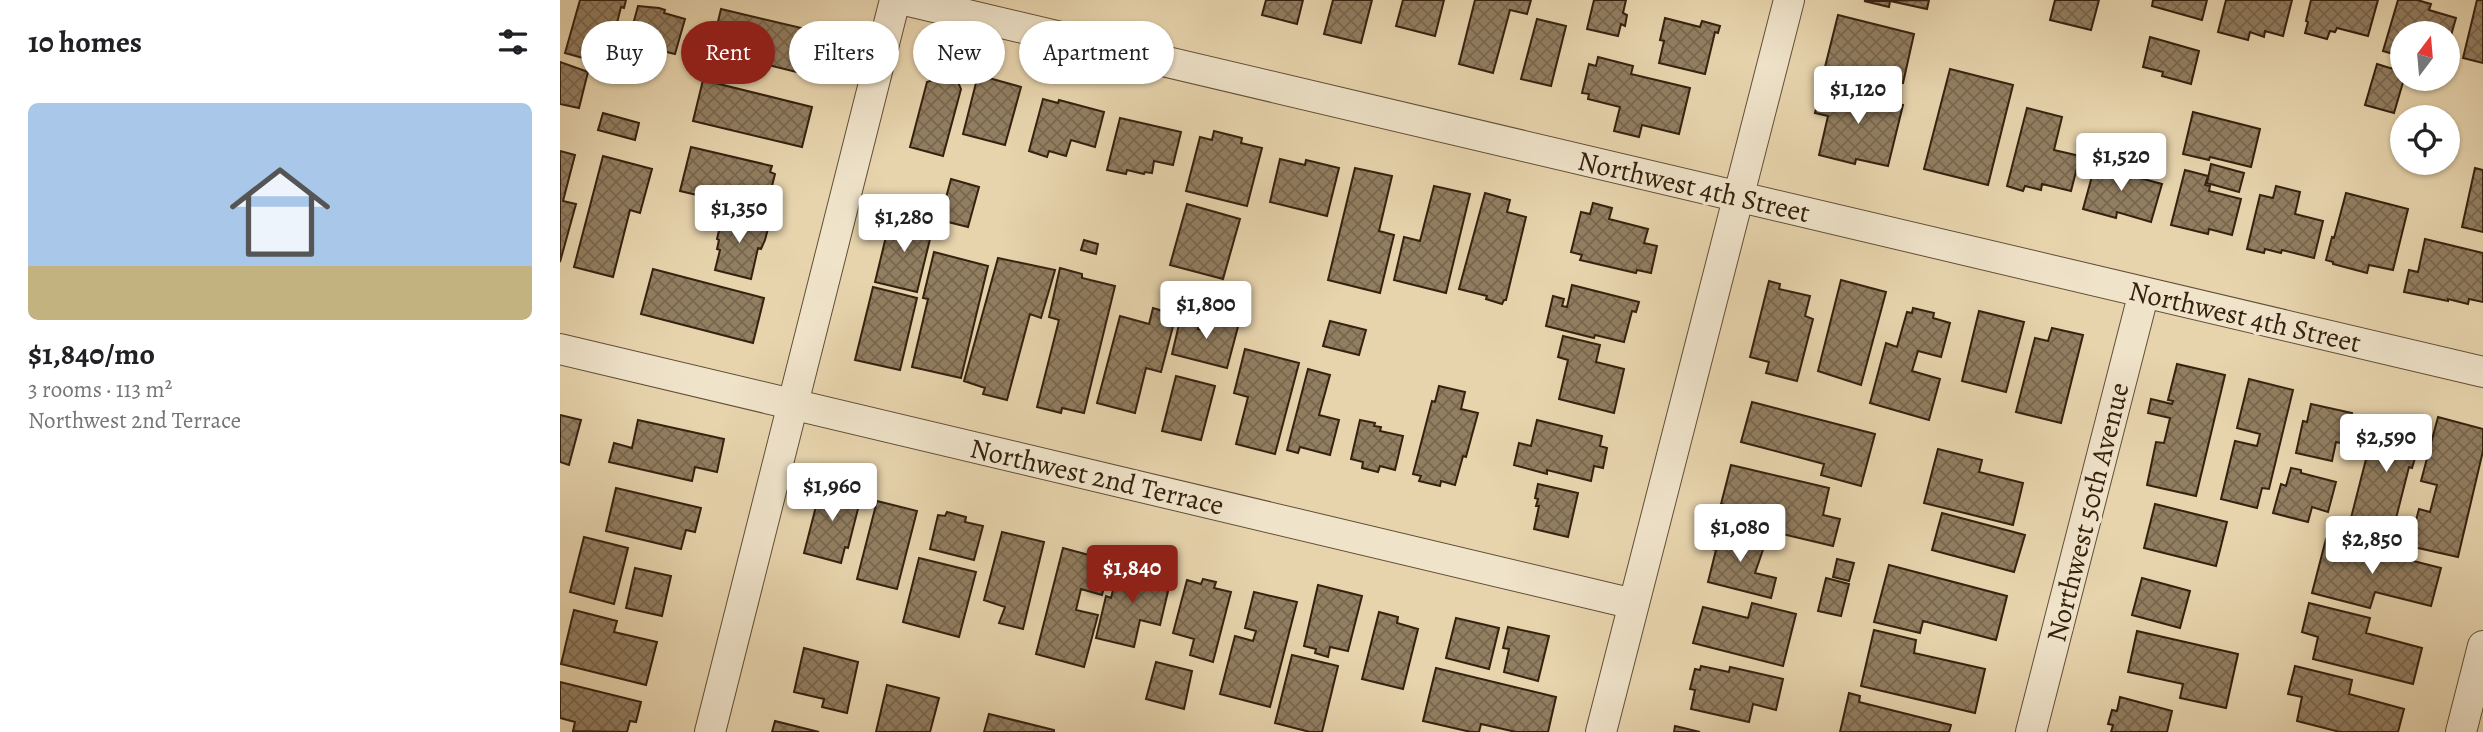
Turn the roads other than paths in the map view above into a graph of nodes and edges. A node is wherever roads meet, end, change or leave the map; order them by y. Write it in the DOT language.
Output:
graph roads {
  1 [pos="895,0"];
  2 [pos="904,0"];
  3 [pos="1789,0"];
  4 [pos="1738,196"];
  5 [pos="2144,292"];
  6 [pos="560,349"];
  7 [pos="2483,372"];
  8 [pos="792,404"];
  9 [pos="1634,604"];
  10 [pos="2483,646"];
  11 [pos="710,732"];
  12 [pos="1601,732"];
  13 [pos="2031,732"];
  14 [pos="2461,732"];
  1 -- 8 [label="street"];
  2 -- 4 [label="street, Northwest 4th Street"];
  3 -- 4 [label="street"];
  4 -- 5 [label="street, Northwest 4th Street"];
  4 -- 9 [label="street"];
  5 -- 7 [label="street, Northwest 4th Street"];
  5 -- 13 [label="street, Northwest 50th Avenue"];
  6 -- 8 [label="street, Northwest 2nd Terrace"];
  8 -- 9 [label="street, Northwest 2nd Terrace"];
  8 -- 11 [label="street"];
  9 -- 12 [label="street"];
  10 -- 14 [label="street"];
}
